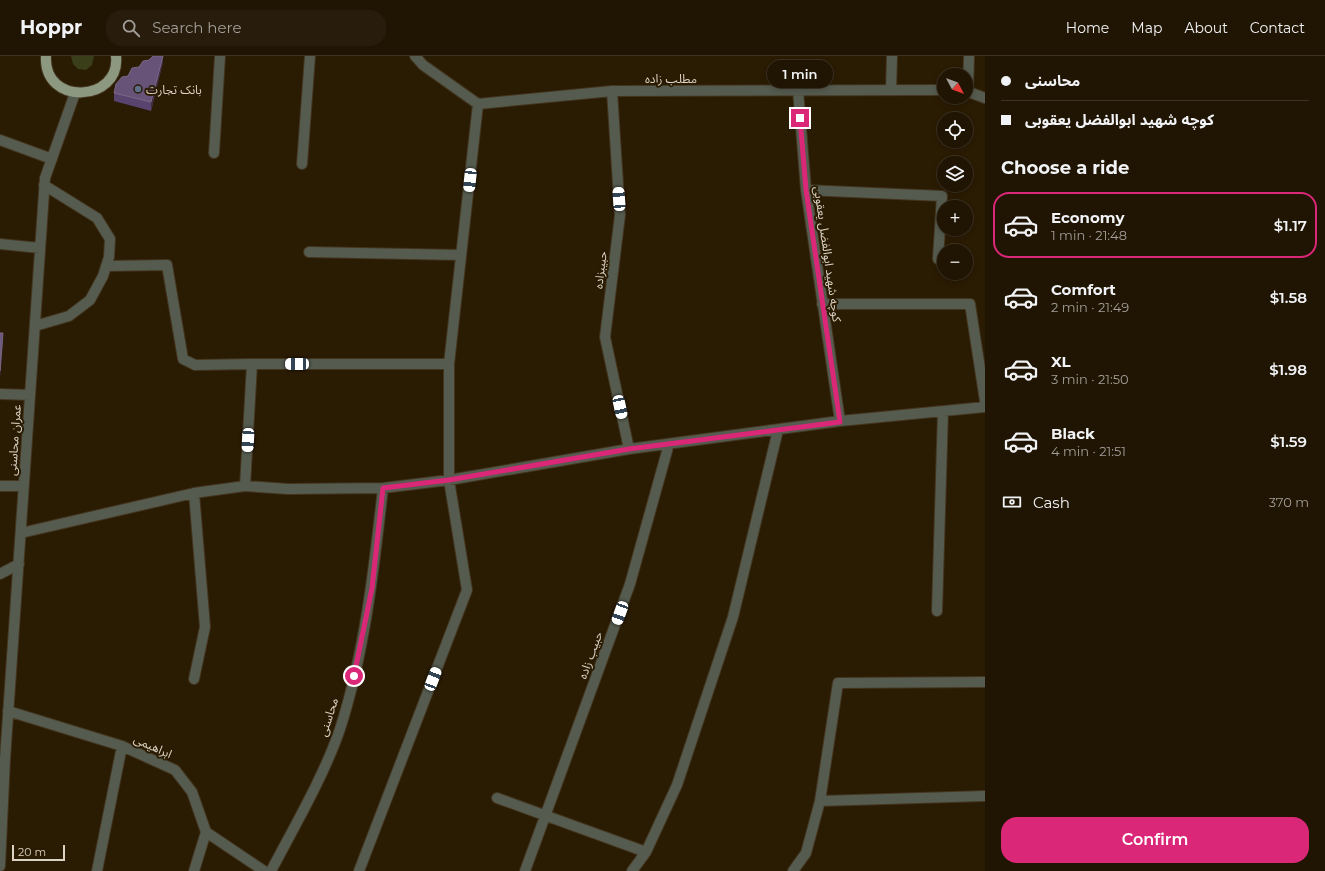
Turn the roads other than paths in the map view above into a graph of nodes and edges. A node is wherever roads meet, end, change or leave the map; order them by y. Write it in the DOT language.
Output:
graph roads {
  1 [pos="46,56"];
  2 [pos="116,56"];
  3 [pos="220,56"];
  4 [pos="310,56"];
  5 [pos="415,56"];
  6 [pos="892,56"];
  7 [pos="969,56"];
  8 [pos="968,68"];
  9 [pos="798,90"];
  10 [pos="891,90"];
  11 [pos="937,90"];
  12 [pos="612,91"];
  13 [pos="75,93"];
  14 [pos="973,93"];
  15 [pos="985,98"];
  16 [pos="478,104"];
  17 [pos="0,140"];
  18 [pos="214,153"];
  19 [pos="52,159"];
  20 [pos="302,164"];
  21 [pos="44,185"];
  22 [pos="806,190"];
  23 [pos="0,244"];
  24 [pos="939,244"];
  25 [pos="40,248"];
  26 [pos="309,252"];
  27 [pos="461,255"];
  28 [pos="106,266"];
  29 [pos="822,304"];
  30 [pos="35,326"];
  31 [pos="252,364"];
  32 [pos="449,364"];
  33 [pos="0,394"];
  34 [pos="30,395"];
  35 [pos="985,401"];
  36 [pos="985,407"];
  37 [pos="943,411"];
  38 [pos="840,422"];
  39 [pos="778,430"];
  40 [pos="670,444"];
  41 [pos="629,449"];
  42 [pos="449,480"];
  43 [pos="0,486"];
  44 [pos="24,486"];
  45 [pos="246,486"];
  46 [pos="383,488"];
  47 [pos="194,493"];
  48 [pos="21,533"];
  49 [pos="19,564"];
  50 [pos="0,574"];
  51 [pos="937,611"];
  52 [pos="194,679"];
  53 [pos="985,682"];
  54 [pos="8,711"];
  55 [pos="122,746"];
  56 [pos="3,759"];
  57 [pos="985,796"];
  58 [pos="497,798"];
  59 [pos="820,801"];
  60 [pos="545,816"];
  61 [pos="206,832"];
  62 [pos="646,852"];
  63 [pos="0,866"];
  64 [pos="96,871"];
  65 [pos="194,871"];
  66 [pos="264,871"];
  67 [pos="272,871"];
  68 [pos="359,871"];
  69 [pos="525,871"];
  70 [pos="632,871"];
  71 [pos="793,871"];
  1 -- 13 [label="main road"];
  2 -- 13 [label="main road"];
  3 -- 18 [label="street"];
  4 -- 20 [label="street"];
  5 -- 16 [label="street"];
  6 -- 10 [label="street"];
  7 -- 8 [label="street"];
  9 -- 10 [label="street, مطلب زاده"];
  9 -- 12 [label="street, مطلب زاده"];
  9 -- 22 [label="street, کوچه شهید ابوالفضل یعقوبی"];
  10 -- 11 [label="street, مطلب زاده"];
  12 -- 16 [label="street, مطلب زاده"];
  12 -- 41 [label="street, حبیبزاده"];
  13 -- 19 [label="street, عمران محاسنی"];
  14 -- 15 [label="street"];
  16 -- 27 [label="street"];
  17 -- 19 [label="street"];
  19 -- 21 [label="street, عمران محاسنی"];
  21 -- 25 [label="street, عمران محاسنی"];
  21 -- 28 [label="street"];
  22 -- 24 [label="street"];
  22 -- 29 [label="street, کوچه شهید ابوالفضل یعقوبی"];
  23 -- 25 [label="street"];
  25 -- 30 [label="street, عمران محاسنی"];
  26 -- 27 [label="street"];
  27 -- 32 [label="street"];
  28 -- 30 [label="street"];
  28 -- 31 [label="street"];
  29 -- 35 [label="street"];
  29 -- 38 [label="street, کوچه شهید ابوالفضل یعقوبی"];
  30 -- 34 [label="street, عمران محاسنی"];
  31 -- 32 [label="street"];
  31 -- 45 [label="street"];
  32 -- 42 [label="street"];
  33 -- 34 [label="street"];
  34 -- 44 [label="street, عمران محاسنی"];
  36 -- 37 [label="street"];
  37 -- 38 [label="street"];
  37 -- 51 [label="street"];
  38 -- 39 [label="street"];
  39 -- 40 [label="street"];
  39 -- 62 [label="street"];
  40 -- 41 [label="street"];
  40 -- 60 [label="street, حبیب زاده"];
  41 -- 42 [label="street"];
  42 -- 46 [label="street"];
  42 -- 68 [label="street"];
  43 -- 44 [label="street"];
  44 -- 48 [label="street, عمران محاسنی"];
  45 -- 46 [label="street"];
  45 -- 47 [label="street"];
  46 -- 67 [label="street, محاسنی"];
  47 -- 48 [label="street"];
  47 -- 52 [label="street"];
  48 -- 49 [label="street, عمران محاسنی"];
  49 -- 50 [label="street"];
  49 -- 54 [label="street, عمران محاسنی"];
  53 -- 59 [label="street"];
  54 -- 55 [label="street, ابراهیمی"];
  54 -- 56 [label="street, عمران محاسنی"];
  55 -- 61 [label="street, ابراهیمی"];
  55 -- 64 [label="street"];
  56 -- 63 [label="street, عمران محاسنی"];
  57 -- 59 [label="street"];
  58 -- 60 [label="street"];
  59 -- 71 [label="street"];
  60 -- 62 [label="street"];
  60 -- 69 [label="street, حبیب زاده"];
  61 -- 65 [label="street"];
  61 -- 66 [label="street"];
  62 -- 70 [label="street"];
}
